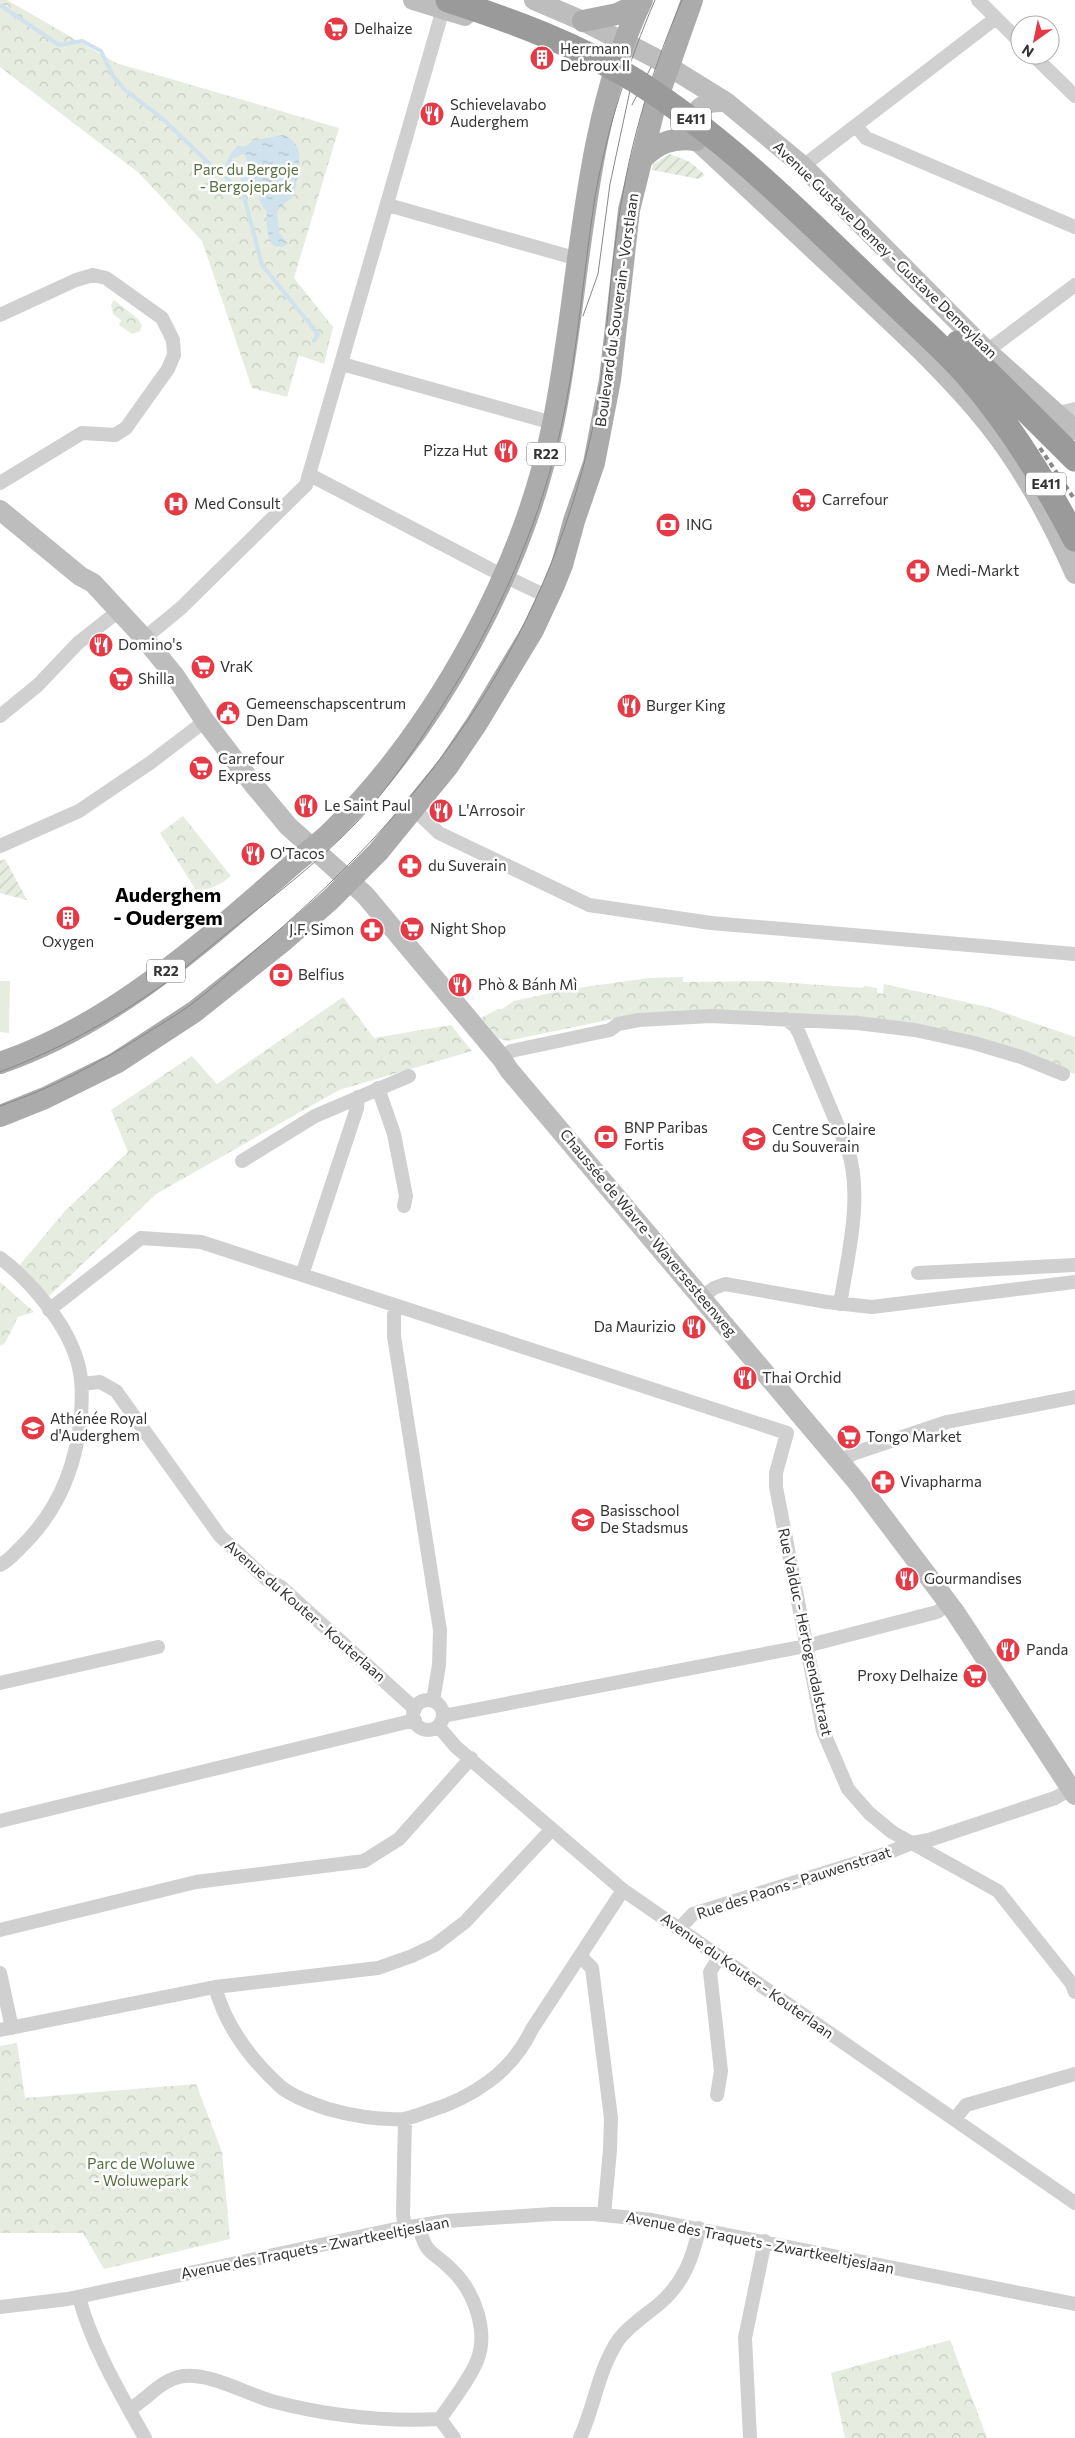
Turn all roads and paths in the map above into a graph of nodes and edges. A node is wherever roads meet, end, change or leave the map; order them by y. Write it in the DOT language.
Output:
graph roads {
  1 [pos="413,0"];
  2 [pos="499,0"];
  3 [pos="534,0"];
  4 [pos="692,0"];
  5 [pos="978,0"];
  6 [pos="641,2"];
  7 [pos="446,4"];
  8 [pos="996,18"];
  9 [pos="583,21"];
  10 [pos="1010,32"];
  11 [pos="625,43"];
  12 [pos="668,65"];
  13 [pos="1043,65"];
  14 [pos="614,79"];
  15 [pos="1075,96"];
  16 [pos="726,102"];
  17 [pos="655,106"];
  18 [pos="856,126"];
  19 [pos="696,140"];
  20 [pos="641,160"];
  21 [pos="803,166"];
  22 [pos="388,205"];
  23 [pos="1075,227"];
  24 [pos="578,259"];
  25 [pos="1075,285"];
  26 [pos="897,295"];
  27 [pos="0,315"];
  28 [pos="987,351"];
  29 [pos="342,364"];
  30 [pos="1033,393"];
  31 [pos="1066,411"];
  32 [pos="553,423"];
  33 [pos="1075,430"];
  34 [pos="1075,438"];
  35 [pos="1075,459"];
  36 [pos="310,476"];
  37 [pos="0,483"];
  38 [pos="0,510"];
  39 [pos="1075,539"];
  40 [pos="1075,574"];
  41 [pos="80,576"];
  42 [pos="503,576"];
  43 [pos="548,597"];
  44 [pos="111,617"];
  45 [pos="140,642"];
  46 [pos="0,716"];
  47 [pos="205,721"];
  48 [pos="414,809"];
  49 [pos="0,846"];
  50 [pos="312,848"];
  51 [pos="349,881"];
  52 [pos="1075,954"];
  53 [pos="786,1019"];
  54 [pos="502,1059"];
  55 [pos="0,1063"];
  56 [pos="1063,1074"];
  57 [pos="409,1076"];
  58 [pos="378,1088"];
  59 [pos="358,1097"];
  60 [pos="0,1116"];
  61 [pos="242,1161"];
  62 [pos="404,1206"];
  63 [pos="0,1258"];
  64 [pos="1075,1265"];
  65 [pos="918,1273"];
  66 [pos="302,1275"];
  67 [pos="1075,1282"];
  68 [pos="702,1297"];
  69 [pos="840,1304"];
  70 [pos="397,1306"];
  71 [pos="49,1310"];
  72 [pos="82,1384"];
  73 [pos="1075,1397"];
  74 [pos="804,1418"];
  75 [pos="787,1433"];
  76 [pos="842,1462"];
  77 [pos="0,1565"];
  78 [pos="949,1604"];
  79 [pos="806,1646"];
  80 [pos="158,1647"];
  81 [pos="0,1683"];
  82 [pos="433,1701"];
  83 [pos="415,1715"];
  84 [pos="440,1721"];
  85 [pos="471,1758"];
  86 [pos="1073,1792"];
  87 [pos="0,1821"];
  88 [pos="552,1829"];
  89 [pos="912,1843"];
  90 [pos="623,1890"];
  91 [pos="679,1929"];
  92 [pos="0,1930"];
  93 [pos="580,1956"];
  94 [pos="719,1957"];
  95 [pos="0,1973"];
  96 [pos="215,1987"];
  97 [pos="1075,1992"];
  98 [pos="6,2029"];
  99 [pos="1075,2074"];
  100 [pos="717,2095"];
  101 [pos="405,2119"];
  102 [pos="954,2119"];
  103 [pos="1075,2203"];
  104 [pos="604,2215"];
  105 [pos="412,2227"];
  106 [pos="699,2228"];
  107 [pos="765,2241"];
  108 [pos="79,2297"];
  109 [pos="1075,2304"];
  110 [pos="0,2307"];
  111 [pos="130,2409"];
  112 [pos="440,2419"];
  113 [pos="145,2438"];
  114 [pos="454,2438"];
  115 [pos="580,2438"];
  116 [pos="750,2438"];
  1 -- 7 [label="main road"];
  2 -- 26 [label="highway, E411"];
  3 -- 9 [label="main road, Avenue Gustave Demey - Gustave Demeylaan"];
  4 -- 12 [label="main road, Boulevard du Souverain - Vorstlaan"];
  5 -- 8 [label="street"];
  6 -- 9 [label="main road"];
  6 -- 11 [label="main road, R22"];
  7 -- 14 [label="main road"];
  7 -- 22 [label="street"];
  7 -- 26 [label="highway, E411, bridge"];
  8 -- 10 [label="street"];
  8 -- 18 [label="street"];
  9 -- 11 [label="main road, Avenue Gustave Demey - Gustave Demeylaan"];
  11 -- 12 [label="main road, Avenue Gustave Demey - Gustave Demeylaan"];
  11 -- 14 [label="main road, R22"];
  12 -- 16 [label="main road, Avenue Gustave Demey - Gustave Demeylaan"];
  12 -- 17 [label="main road, Boulevard du Souverain - Vorstlaan"];
  13 -- 15 [label="street"];
  14 -- 17 [label="main road"];
  14 -- 24 [label="main road, R22"];
  16 -- 19 [label="main road"];
  16 -- 21 [label="main road, Avenue Gustave Demey - Gustave Demeylaan"];
  17 -- 19 [label="main road"];
  17 -- 20 [label="main road, Boulevard du Souverain - Vorstlaan"];
  18 -- 21 [label="street"];
  18 -- 23 [label="street"];
  19 -- 20 [label="main road"];
  19 -- 40 [label="main road"];
  20 -- 43 [label="main road, Boulevard du Souverain - Vorstlaan"];
  21 -- 28 [label="main road, Avenue Gustave Demey - Gustave Demeylaan"];
  22 -- 24 [label="street"];
  22 -- 29 [label="street"];
  24 -- 32 [label="main road, R22"];
  25 -- 28 [label="street"];
  26 -- 35 [label="highway, E411"];
  26 -- 39 [label="highway, E411"];
  27 -- 37 [label="street"];
  28 -- 30 [label="main road, Avenue Gustave Demey - Gustave Demeylaan"];
  29 -- 32 [label="street"];
  29 -- 36 [label="street"];
  30 -- 31 [label="main road, Avenue Gustave Demey - Gustave Demeylaan"];
  30 -- 34 [label="highway"];
  31 -- 33 [label="main road, Avenue Gustave Demey - Gustave Demeylaan"];
  32 -- 42 [label="main road, R22"];
  36 -- 42 [label="street"];
  36 -- 45 [label="street"];
  38 -- 41 [label="main road, Chaussée de Wavre - Waversesteenweg"];
  41 -- 44 [label="main road, Chaussée de Wavre - Waversesteenweg"];
  41 -- 45 [label="main road, Chaussée de Wavre - Waversesteenweg"];
  42 -- 43 [label="street"];
  42 -- 50 [label="main road, R22"];
  43 -- 48 [label="main road, Boulevard du Souverain - Vorstlaan"];
  44 -- 45 [label="main road, Chaussée de Wavre - Waversesteenweg"];
  44 -- 46 [label="street"];
  45 -- 47 [label="main road, Chaussée de Wavre - Waversesteenweg"];
  47 -- 49 [label="street"];
  47 -- 50 [label="main road, Chaussée de Wavre - Waversesteenweg"];
  48 -- 51 [label="main road, Boulevard du Souverain - Vorstlaan"];
  48 -- 52 [label="street"];
  50 -- 51 [label="main road, Chaussée de Wavre - Waversesteenweg"];
  50 -- 55 [label="main road, R22"];
  51 -- 54 [label="main road, Chaussée de Wavre - Waversesteenweg"];
  51 -- 60 [label="main road, Boulevard du Souverain - Vorstlaan"];
  53 -- 54 [label="street"];
  53 -- 56 [label="street"];
  53 -- 69 [label="street"];
  54 -- 68 [label="main road, Chaussée de Wavre - Waversesteenweg"];
  57 -- 58 [label="street"];
  58 -- 59 [label="street"];
  58 -- 62 [label="street"];
  59 -- 61 [label="street"];
  59 -- 66 [label="street"];
  63 -- 71 [label="street"];
  64 -- 65 [label="street"];
  66 -- 70 [label="street"];
  66 -- 71 [label="street"];
  67 -- 69 [label="street"];
  68 -- 69 [label="street"];
  68 -- 74 [label="main road, Chaussée de Wavre - Waversesteenweg"];
  70 -- 75 [label="street"];
  70 -- 82 [label="street"];
  71 -- 72 [label="street"];
  72 -- 77 [label="street"];
  72 -- 83 [label="street, Avenue du Kouter - Kouterlaan"];
  73 -- 76 [label="street"];
  74 -- 75 [label="street"];
  74 -- 76 [label="main road, Chaussée de Wavre - Waversesteenweg"];
  75 -- 79 [label="street, Rue Valduc - Hertogendalstraat"];
  76 -- 78 [label="main road, Chaussée de Wavre - Waversesteenweg"];
  78 -- 79 [label="street"];
  78 -- 86 [label="main road, Chaussée de Wavre - Waversesteenweg"];
  79 -- 84 [label="street"];
  79 -- 89 [label="street, Rue Valduc - Hertogendalstraat"];
  80 -- 81 [label="street"];
  82 -- 83 [label="street"];
  82 -- 84 [label="street"];
  83 -- 84 [label="street"];
  83 -- 87 [label="street"];
  84 -- 85 [label="street, Avenue du Kouter - Kouterlaan"];
  85 -- 88 [label="street, Avenue du Kouter - Kouterlaan"];
  85 -- 92 [label="street"];
  86 -- 89 [label="street, Rue des Paons - Pauwenstraat"];
  88 -- 90 [label="street, Avenue du Kouter - Kouterlaan"];
  88 -- 96 [label="street"];
  89 -- 91 [label="street, Rue des Paons - Pauwenstraat"];
  89 -- 97 [label="street, Rue Valduc - Hertogendalstraat"];
  90 -- 91 [label="street, Avenue du Kouter - Kouterlaan"];
  90 -- 93 [label="street"];
  91 -- 94 [label="street, Avenue du Kouter - Kouterlaan"];
  93 -- 101 [label="street"];
  93 -- 104 [label="street"];
  94 -- 100 [label="street"];
  94 -- 102 [label="street, Avenue du Kouter - Kouterlaan"];
  95 -- 98 [label="street"];
  96 -- 98 [label="street"];
  96 -- 101 [label="street"];
  99 -- 102 [label="street"];
  101 -- 105 [label="street"];
  102 -- 103 [label="street, Avenue du Kouter - Kouterlaan"];
  104 -- 105 [label="street, Avenue des Traquets - Zwartkeeltjeslaan"];
  104 -- 106 [label="street, Avenue des Traquets - Zwartkeeltjeslaan"];
  105 -- 108 [label="street, Avenue des Traquets - Zwartkeeltjeslaan"];
  105 -- 112 [label="street"];
  106 -- 107 [label="street, Avenue des Traquets - Zwartkeeltjeslaan"];
  106 -- 115 [label="street"];
  107 -- 109 [label="street, Avenue des Traquets - Zwartkeeltjeslaan"];
  107 -- 116 [label="street"];
  108 -- 110 [label="street, Avenue des Traquets - Zwartkeeltjeslaan"];
  108 -- 111 [label="street"];
  111 -- 112 [label="street"];
  111 -- 113 [label="street"];
  112 -- 114 [label="street"];
}
